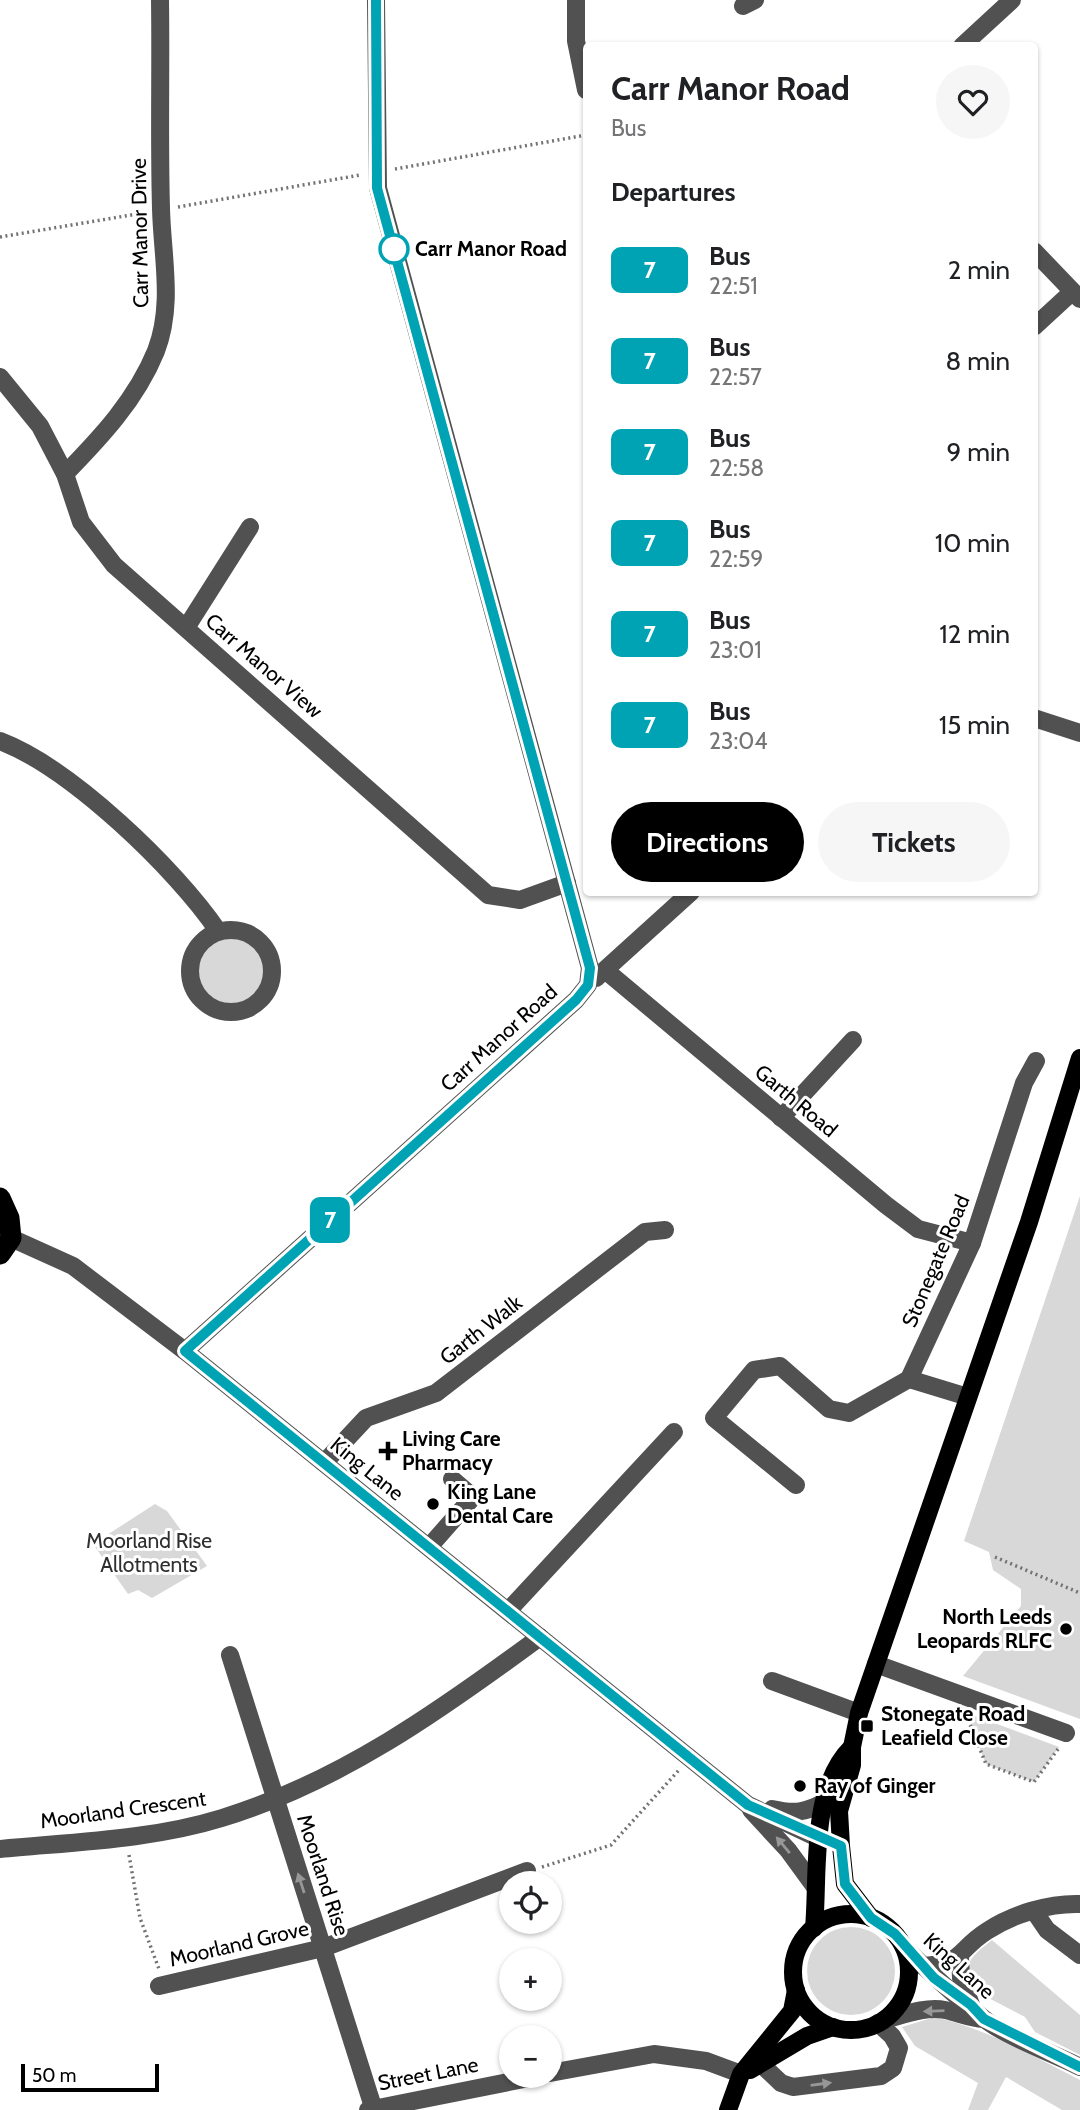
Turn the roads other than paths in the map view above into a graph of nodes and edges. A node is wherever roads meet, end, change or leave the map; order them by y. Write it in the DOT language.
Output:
graph roads {
  1 [pos="160,0"];
  2 [pos="376,0"];
  3 [pos="576,0"];
  4 [pos="1012,0"];
  5 [pos="966,42"];
  6 [pos="583,75"];
  7 [pos="1038,255"];
  8 [pos="1076,295"];
  9 [pos="1038,324"];
  10 [pos="0,377"];
  11 [pos="65,474"];
  12 [pos="250,527"];
  13 [pos="186,628"];
  14 [pos="1038,719"];
  15 [pos="1080,733"];
  16 [pos="0,741"];
  17 [pos="567,883"];
  18 [pos="687,896"];
  19 [pos="218,932"];
  20 [pos="605,970"];
  21 [pos="588,985"];
  22 [pos="853,1040"];
  23 [pos="1080,1058"];
  24 [pos="1036,1061"];
  25 [pos="781,1118"];
  26 [pos="0,1198"];
  27 [pos="665,1230"];
  28 [pos="972,1243"];
  29 [pos="6,1246"];
  30 [pos="185,1351"];
  31 [pos="909,1379"];
  32 [pos="968,1397"];
  33 [pos="674,1432"];
  34 [pos="324,1463"];
  35 [pos="452,1479"];
  36 [pos="796,1485"];
  37 [pos="429,1547"];
  38 [pos="508,1611"];
  39 [pos="540,1637"];
  40 [pos="230,1655"];
  41 [pos="876,1664"];
  42 [pos="772,1681"];
  43 [pos="859,1713"];
  44 [pos="1066,1733"];
  45 [pos="852,1747"];
  46 [pos="273,1799"];
  47 [pos="826,1801"];
  48 [pos="748,1805"];
  49 [pos="816,1837"];
  50 [pos="841,1846"];
  51 [pos="0,1849"];
  52 [pos="499,1882"];
  53 [pos="815,1888"];
  54 [pos="1080,1904"];
  55 [pos="1034,1911"];
  56 [pos="871,1918"];
  57 [pos="814,1928"];
  58 [pos="903,1946"];
  59 [pos="323,1948"];
  60 [pos="1080,1955"];
  61 [pos="960,1957"];
  62 [pos="923,1966"];
  63 [pos="162,1985"];
  64 [pos="796,1990"];
  65 [pos="971,2005"];
  66 [pos="984,2019"];
  67 [pos="881,2021"];
  68 [pos="833,2027"];
  69 [pos="761,2064"];
  70 [pos="1080,2067"];
  71 [pos="562,2071"];
  72 [pos="741,2074"];
  73 [pos="499,2084"];
  74 [pos="372,2109"];
  75 [pos="728,2110"];
  1 -- 11 [label="street, Carr Manor Drive"];
  2 -- 17 [label="street, Carr Manor Road"];
  3 -- 6 [label="street"];
  4 -- 5 [label="street"];
  7 -- 8 [label="street"];
  8 -- 9 [label="street"];
  10 -- 11 [label="street, Carr Manor View"];
  11 -- 13 [label="street, Carr Manor View"];
  12 -- 13 [label="street"];
  13 -- 17 [label="street, Carr Manor View"];
  14 -- 15 [label="street"];
  16 -- 19 [label="street"];
  17 -- 21 [label="street, Carr Manor Road"];
  18 -- 20 [label="street"];
  19 -- 19 [label="street"];
  20 -- 21 [label="street"];
  20 -- 25 [label="street, Garth Road"];
  21 -- 30 [label="street, Carr Manor Road"];
  22 -- 25 [label="street"];
  23 -- 32 [label="main road"];
  24 -- 28 [label="street, Stonegate Road"];
  25 -- 28 [label="street, Garth Road"];
  26 -- 29 [label="highway"];
  27 -- 34 [label="street, Garth Walk"];
  28 -- 31 [label="street, Stonegate Road"];
  29 -- 30 [label="street, King Lane"];
  30 -- 34 [label="street, King Lane"];
  31 -- 32 [label="street"];
  31 -- 36 [label="street"];
  32 -- 41 [label="main road"];
  33 -- 38 [label="street"];
  34 -- 37 [label="street, King Lane"];
  35 -- 37 [label="street"];
  37 -- 38 [label="street, King Lane"];
  38 -- 39 [label="street, King Lane"];
  39 -- 46 [label="street, Moorland Crescent"];
  39 -- 48 [label="street, King Lane"];
  40 -- 46 [label="street, Moorland Rise"];
  41 -- 43 [label="main road"];
  41 -- 44 [label="street"];
  42 -- 43 [label="street"];
  43 -- 45 [label="main road"];
  45 -- 47 [label="main road"];
  45 -- 50 [label="main road"];
  46 -- 51 [label="street, Moorland Crescent"];
  59 -- 46 [label="street, Moorland Rise, one-way"];
  47 -- 48 [label="street, King Lane"];
  47 -- 49 [label="main road"];
  48 -- 49 [label="street, King Lane"];
  53 -- 48 [label="street, King Lane, one-way"];
  49 -- 50 [label="main road"];
  49 -- 53 [label="main road"];
  50 -- 56 [label="main road"];
  52 -- 59 [label="street, Moorland Grove"];
  53 -- 57 [label="main road"];
  54 -- 55 [label="street"];
  55 -- 60 [label="street"];
  55 -- 61 [label="street"];
  56 -- 57 [label="main road"];
  56 -- 58 [label="main road"];
  57 -- 64 [label="main road"];
  58 -- 62 [label="street, King Lane"];
  58 -- 67 [label="main road"];
  59 -- 63 [label="street, Moorland Grove"];
  59 -- 74 [label="street, Moorland Rise"];
  61 -- 62 [label="street"];
  61 -- 65 [label="street"];
  62 -- 65 [label="street, King Lane"];
  64 -- 68 [label="main road"];
  64 -- 72 [label="main road"];
  65 -- 66 [label="street, King Lane"];
  66 -- 67 [label="street, King Lane, one-way"];
  66 -- 70 [label="street, King Lane"];
  67 -- 68 [label="main road"];
  69 -- 67 [label="street, one-way"];
  68 -- 69 [label="main road"];
  69 -- 72 [label="main road"];
  71 -- 72 [label="street"];
  72 -- 75 [label="main road"];
  73 -- 74 [label="street, Street Lane"];
}
